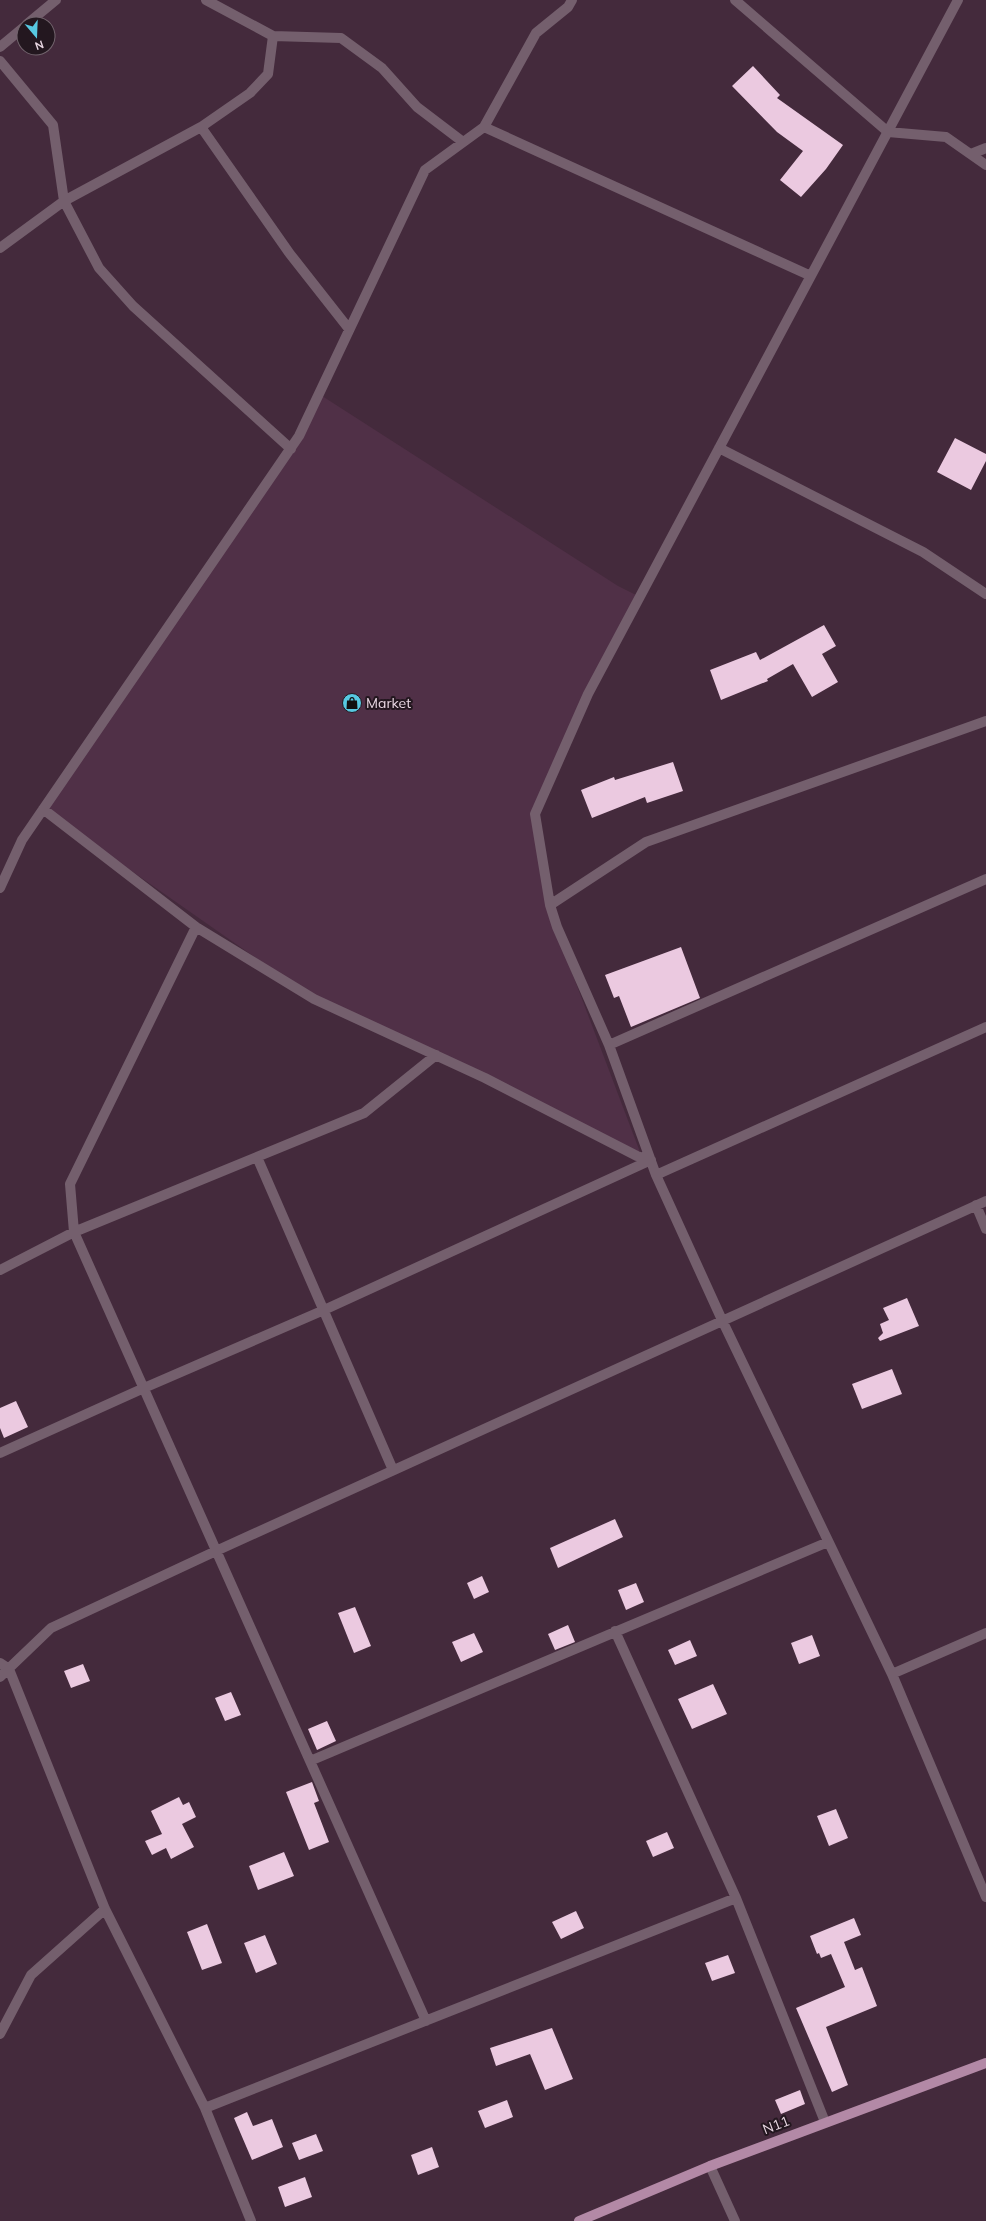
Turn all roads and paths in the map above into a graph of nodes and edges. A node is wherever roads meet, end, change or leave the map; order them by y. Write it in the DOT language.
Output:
graph roads {
  1 [pos="56,0"];
  2 [pos="206,0"];
  3 [pos="572,0"];
  4 [pos="735,0"];
  5 [pos="958,0"];
  6 [pos="37,16"];
  7 [pos="16,34"];
  8 [pos="273,36"];
  9 [pos="0,47"];
  10 [pos="0,61"];
  11 [pos="201,127"];
  12 [pos="484,127"];
  13 [pos="888,132"];
  14 [pos="463,142"];
  15 [pos="986,148"];
  16 [pos="971,154"];
  17 [pos="986,165"];
  18 [pos="64,201"];
  19 [pos="0,248"];
  20 [pos="811,276"];
  21 [pos="350,330"];
  22 [pos="719,448"];
  23 [pos="290,449"];
  24 [pos="986,594"];
  25 [pos="986,721"];
  26 [pos="43,809"];
  27 [pos="3,874"];
  28 [pos="986,879"];
  29 [pos="0,888"];
  30 [pos="550,905"];
  31 [pos="196,927"];
  32 [pos="986,1027"];
  33 [pos="609,1045"];
  34 [pos="436,1055"];
  35 [pos="257,1157"];
  36 [pos="651,1160"];
  37 [pos="656,1175"];
  38 [pos="986,1201"];
  39 [pos="976,1205"];
  40 [pos="986,1229"];
  41 [pos="74,1232"];
  42 [pos="0,1270"];
  43 [pos="324,1310"];
  44 [pos="722,1320"];
  45 [pos="144,1388"];
  46 [pos="0,1453"];
  47 [pos="393,1470"];
  48 [pos="828,1542"];
  49 [pos="216,1551"];
  50 [pos="616,1631"];
  51 [pos="986,1633"];
  52 [pos="4,1666"];
  53 [pos="892,1674"];
  54 [pos="0,1677"];
  55 [pos="310,1761"];
  56 [pos="986,1897"];
  57 [pos="736,1898"];
  58 [pos="105,1910"];
  59 [pos="426,2021"];
  60 [pos="0,2034"];
  61 [pos="986,2063"];
  62 [pos="205,2108"];
  63 [pos="825,2122"];
  64 [pos="710,2166"];
  65 [pos="251,2221"];
  66 [pos="579,2221"];
  67 [pos="735,2221"];
  1 -- 6 [label="street"];
  2 -- 8 [label="street"];
  3 -- 12 [label="street"];
  4 -- 13 [label="street"];
  5 -- 13 [label="street"];
  7 -- 9 [label="street"];
  8 -- 11 [label="street"];
  8 -- 14 [label="street"];
  10 -- 18 [label="street"];
  11 -- 18 [label="street"];
  11 -- 21 [label="street"];
  12 -- 14 [label="street"];
  12 -- 20 [label="street"];
  13 -- 16 [label="street"];
  13 -- 20 [label="street"];
  14 -- 21 [label="street"];
  15 -- 16 [label="street"];
  16 -- 17 [label="street"];
  18 -- 19 [label="street"];
  18 -- 23 [label="street"];
  20 -- 22 [label="street"];
  21 -- 23 [label="street"];
  22 -- 24 [label="street"];
  22 -- 30 [label="street"];
  23 -- 26 [label="street"];
  25 -- 30 [label="street"];
  26 -- 27 [label="street"];
  26 -- 31 [label="street"];
  27 -- 29 [label="street"];
  28 -- 33 [label="street"];
  30 -- 33 [label="street"];
  31 -- 34 [label="street"];
  31 -- 41 [label="street"];
  32 -- 37 [label="street"];
  33 -- 36 [label="street"];
  34 -- 35 [label="street"];
  34 -- 36 [label="street"];
  35 -- 41 [label="street"];
  35 -- 43 [label="street"];
  36 -- 37 [label="street"];
  36 -- 43 [label="street"];
  37 -- 44 [label="street"];
  38 -- 39 [label="street"];
  39 -- 40 [label="street"];
  39 -- 44 [label="street"];
  41 -- 42 [label="street"];
  41 -- 45 [label="street"];
  43 -- 45 [label="street"];
  43 -- 47 [label="street"];
  44 -- 47 [label="street"];
  44 -- 48 [label="street"];
  45 -- 46 [label="street"];
  45 -- 49 [label="street"];
  47 -- 49 [label="street"];
  48 -- 50 [label="street"];
  48 -- 53 [label="street"];
  49 -- 52 [label="street"];
  49 -- 55 [label="street"];
  50 -- 55 [label="street"];
  50 -- 57 [label="street"];
  51 -- 53 [label="street"];
  52 -- 54 [label="street"];
  52 -- 58 [label="street"];
  53 -- 56 [label="street"];
  55 -- 59 [label="street"];
  57 -- 59 [label="street"];
  57 -- 63 [label="street"];
  58 -- 60 [label="street"];
  58 -- 62 [label="street"];
  59 -- 62 [label="street"];
  61 -- 63 [label="main road, N11"];
  62 -- 65 [label="street"];
  63 -- 64 [label="main road, N11"];
  64 -- 66 [label="main road, N11"];
  64 -- 67 [label="street"];
}
